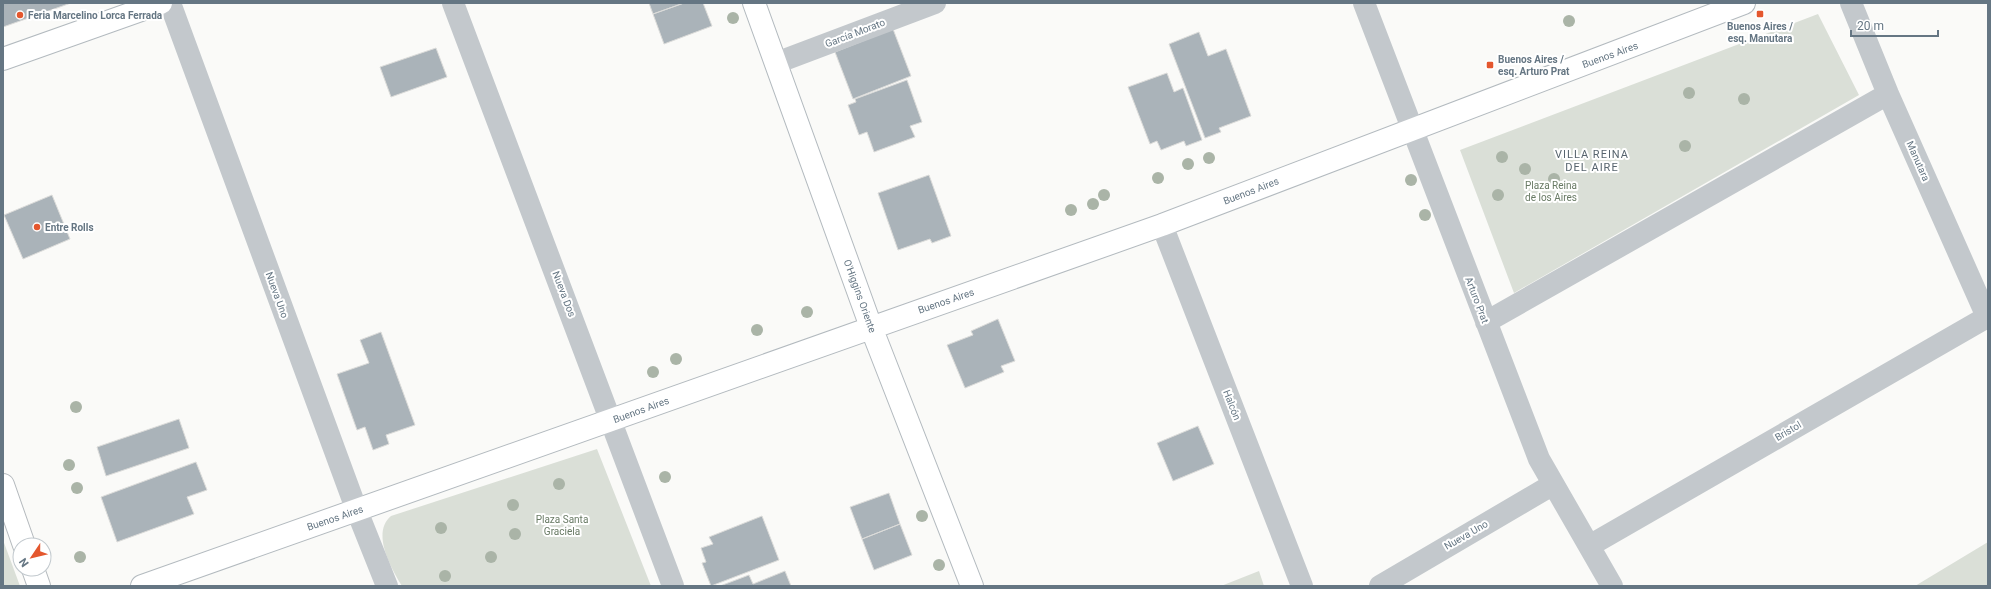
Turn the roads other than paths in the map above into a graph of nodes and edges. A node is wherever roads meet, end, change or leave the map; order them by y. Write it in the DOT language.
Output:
graph roads {
  1 [pos="161,3"];
  2 [pos="170,3"];
  3 [pos="453,3"];
  4 [pos="754,3"];
  5 [pos="935,3"];
  6 [pos="1364,3"];
  7 [pos="1744,3"];
  8 [pos="1850,3"];
  9 [pos="3,59"];
  10 [pos="776,63"];
  11 [pos="1888,94"];
  12 [pos="1412,129"];
  13 [pos="1162,225"];
  14 [pos="1988,318"];
  15 [pos="1486,322"];
  16 [pos="871,327"];
  17 [pos="612,420"];
  18 [pos="3,485"];
  19 [pos="1552,485"];
  20 [pos="357,511"];
  21 [pos="21,537"];
  22 [pos="1588,546"];
  23 [pos="142,586"];
  24 [pos="387,586"];
  25 [pos="673,586"];
  26 [pos="972,586"];
  27 [pos="1302,586"];
  28 [pos="1380,586"];
  29 [pos="1612,586"];
  1 -- 9 [label="street"];
  2 -- 20 [label="street, Nueva Uno"];
  3 -- 17 [label="street, Nueva Dos"];
  4 -- 10 [label="street, O'Higgins Oriente"];
  5 -- 10 [label="street, García Morato"];
  6 -- 12 [label="street, Arturo Prat"];
  7 -- 12 [label="street, Buenos Aires"];
  8 -- 11 [label="street, Manutara"];
  10 -- 16 [label="street, O'Higgins Oriente"];
  11 -- 14 [label="street, Manutara"];
  11 -- 15 [label="street"];
  12 -- 13 [label="street, Buenos Aires"];
  12 -- 15 [label="street, Arturo Prat"];
  13 -- 16 [label="street, Buenos Aires"];
  13 -- 27 [label="street, Halcón"];
  14 -- 22 [label="street, Bristol"];
  15 -- 19 [label="street, Arturo Prat"];
  16 -- 17 [label="street, Buenos Aires"];
  16 -- 26 [label="street, O'Higgins Oriente"];
  17 -- 20 [label="street, Buenos Aires"];
  17 -- 25 [label="street, Nueva Dos"];
  18 -- 21 [label="street"];
  19 -- 22 [label="street, Arturo Prat"];
  19 -- 28 [label="street, Nueva Uno"];
  20 -- 23 [label="street, Buenos Aires"];
  20 -- 24 [label="street, Nueva Uno"];
  22 -- 29 [label="street, Arturo Prat"];
}
